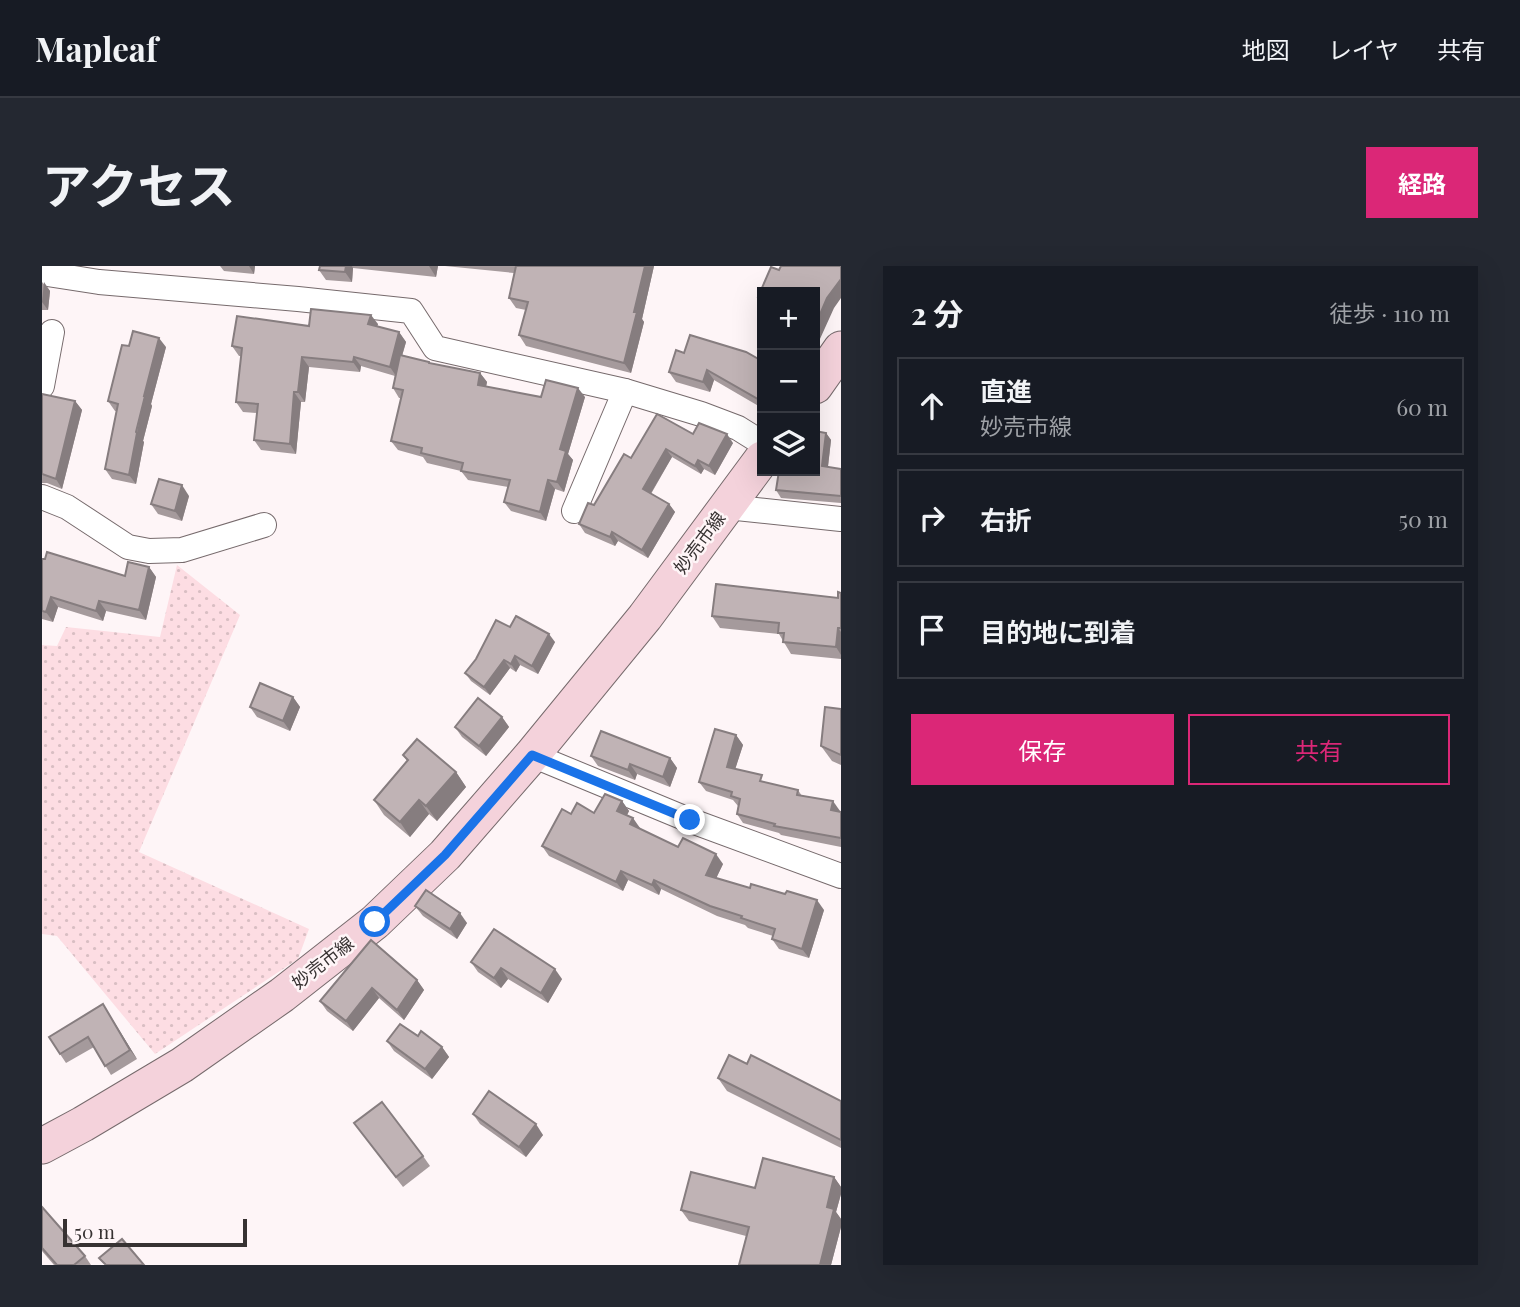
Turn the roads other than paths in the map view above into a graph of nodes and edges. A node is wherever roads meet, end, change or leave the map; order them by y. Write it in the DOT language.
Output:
graph roads {
  1 [pos="42,273"];
  2 [pos="52,332"];
  3 [pos="841,349"];
  4 [pos="820,379"];
  5 [pos="42,386"];
  6 [pos="625,391"];
  7 [pos="757,440"];
  8 [pos="757,466"];
  9 [pos="42,497"];
  10 [pos="727,508"];
  11 [pos="574,510"];
  12 [pos="841,519"];
  13 [pos="264,525"];
  14 [pos="532,755"];
  15 [pos="841,876"];
  16 [pos="42,1146"];
  1 -- 6 [label="street"];
  2 -- 5 [label="street"];
  3 -- 4 [label="main road"];
  6 -- 7 [label="street"];
  6 -- 11 [label="street"];
  8 -- 10 [label="main road, 妙売市線"];
  9 -- 13 [label="street"];
  10 -- 12 [label="street"];
  10 -- 14 [label="main road, 妙売市線"];
  14 -- 15 [label="street"];
  14 -- 16 [label="main road, 妙売市線"];
}
